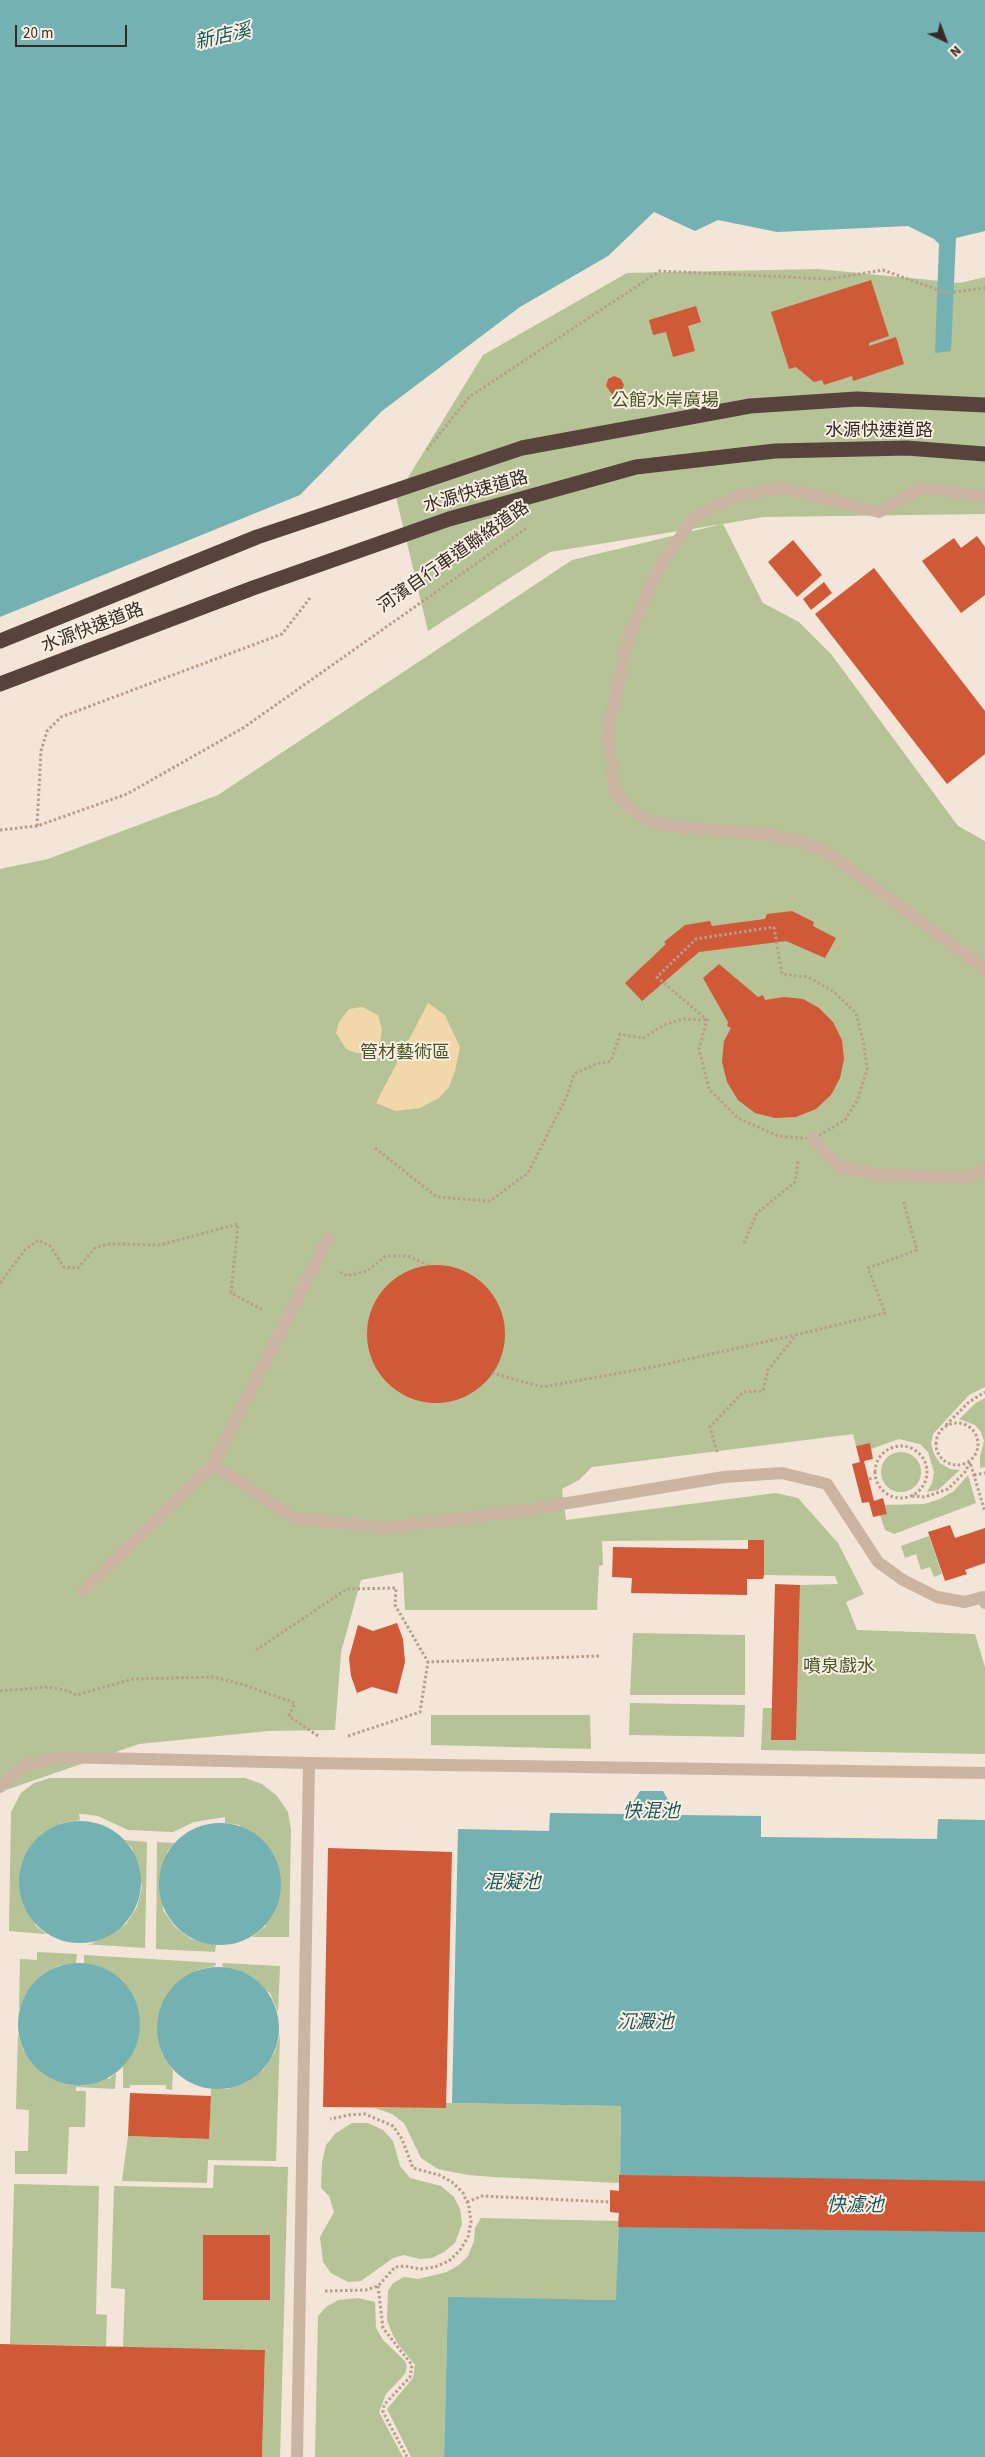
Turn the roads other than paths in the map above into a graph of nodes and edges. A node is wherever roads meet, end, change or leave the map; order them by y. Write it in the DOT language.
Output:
graph roads {
  1 [pos="985,405"];
  2 [pos="985,454"];
  3 [pos="985,496"];
  4 [pos="0,641"];
  5 [pos="0,684"];
  6 [pos="985,969"];
  7 [pos="808,1138"];
  8 [pos="985,1169"];
  9 [pos="329,1237"];
  10 [pos="214,1465"];
  11 [pos="83,1591"];
  12 [pos="985,1603"];
  13 [pos="309,1763"];
  14 [pos="985,1773"];
  15 [pos="0,1787"];
  16 [pos="297,2457"];
  1 -- 4 [label="highway"];
  2 -- 5 [label="highway, 水源快速道路"];
  3 -- 6 [label="lane"];
  7 -- 8 [label="lane"];
  9 -- 10 [label="lane"];
  10 -- 11 [label="lane"];
  10 -- 12 [label="lane"];
  13 -- 14 [label="lane"];
  13 -- 15 [label="lane"];
  13 -- 16 [label="lane"];
}
